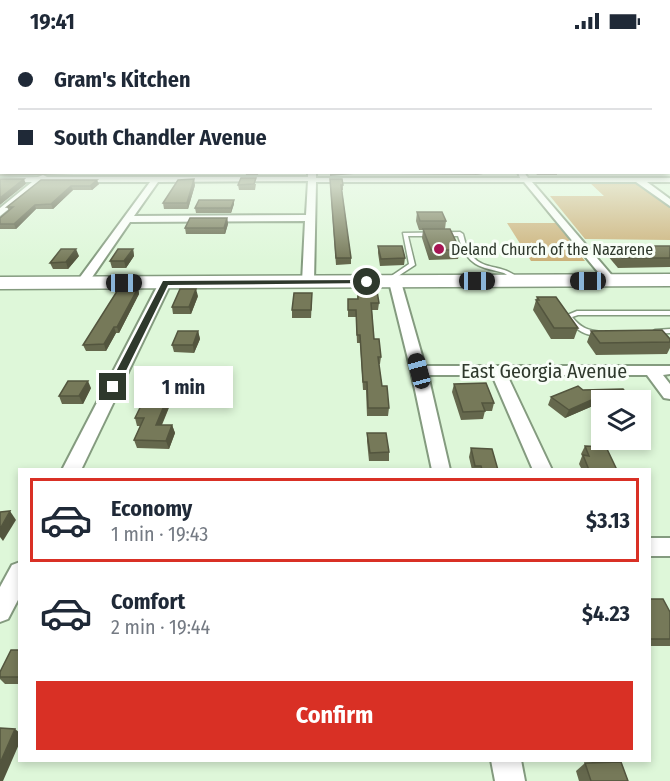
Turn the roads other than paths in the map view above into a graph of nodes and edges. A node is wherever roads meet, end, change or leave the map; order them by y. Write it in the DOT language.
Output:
graph roads {
  1 [pos="24,192"];
  2 [pos="146,192"];
  3 [pos="311,192"];
  4 [pos="536,192"];
  5 [pos="655,192"];
  6 [pos="670,203"];
  7 [pos="0,213"];
  8 [pos="310,218"];
  9 [pos="127,219"];
  10 [pos="670,280"];
  11 [pos="518,281"];
  12 [pos="611,281"];
  13 [pos="308,282"];
  14 [pos="391,282"];
  15 [pos="82,283"];
  16 [pos="165,283"];
  17 [pos="0,284"];
  18 [pos="670,314"];
  19 [pos="670,331"];
  20 [pos="612,332"];
  21 [pos="647,332"];
  22 [pos="651,370"];
  23 [pos="670,370"];
  24 [pos="419,371"];
  25 [pos="498,371"];
  26 [pos="670,394"];
  27 [pos="72,468"];
  28 [pos="441,468"];
  29 [pos="542,468"];
  30 [pos="651,547"];
  31 [pos="670,547"];
  32 [pos="18,576"];
  33 [pos="0,611"];
  34 [pos="506,762"];
  35 [pos="510,781"];
  1 -- 7 [label="street"];
  2 -- 9 [label="street"];
  3 -- 8 [label="street"];
  4 -- 12 [label="street"];
  5 -- 6 [label="street"];
  8 -- 9 [label="street"];
  8 -- 13 [label="street"];
  9 -- 15 [label="street"];
  10 -- 12 [label="main road"];
  11 -- 12 [label="main road"];
  11 -- 14 [label="main road"];
  11 -- 14 [label="lane"];
  13 -- 14 [label="main road"];
  13 -- 16 [label="main road"];
  14 -- 24 [label="street"];
  15 -- 16 [label="main road"];
  15 -- 17 [label="main road"];
  16 -- 27 [label="street"];
  18 -- 20 [label="lane"];
  19 -- 21 [label="lane"];
  22 -- 23 [label="street, East Georgia Avenue"];
  22 -- 25 [label="street, East Georgia Avenue"];
  22 -- 26 [label="street"];
  24 -- 25 [label="street, East Georgia Avenue"];
  24 -- 28 [label="street"];
  25 -- 29 [label="street"];
  30 -- 31 [label="street"];
  32 -- 33 [label="street"];
  34 -- 35 [label="street"];
}
